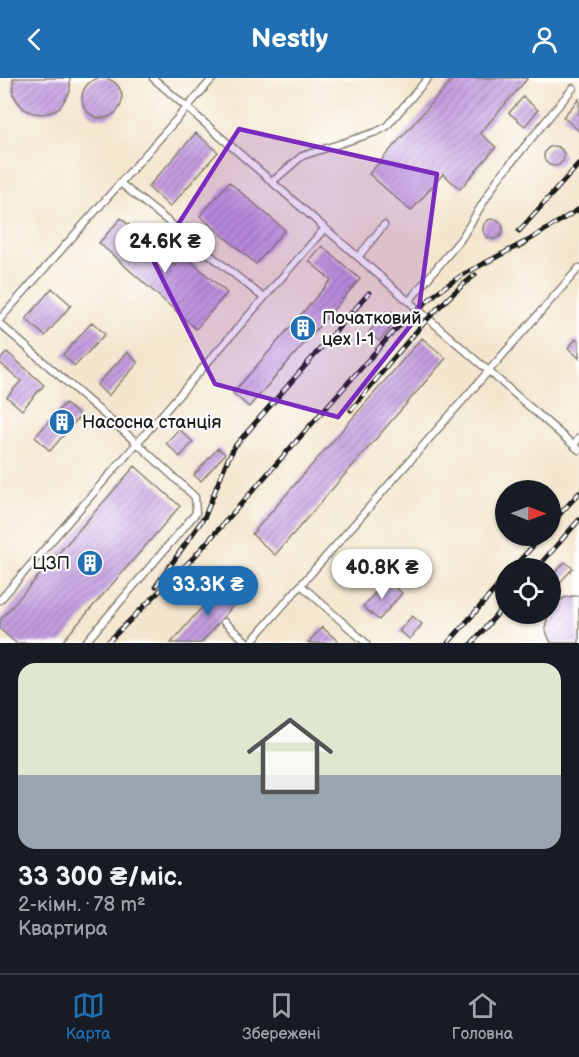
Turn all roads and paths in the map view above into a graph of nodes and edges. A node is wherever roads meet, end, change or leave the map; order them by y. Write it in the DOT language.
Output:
graph roads {
  1 [pos="153,78"];
  2 [pos="213,78"];
  3 [pos="428,78"];
  4 [pos="573,88"];
  5 [pos="187,108"];
  6 [pos="272,182"];
  7 [pos="120,183"];
  8 [pos="384,225"];
  9 [pos="325,228"];
  10 [pos="358,257"];
  11 [pos="579,268"];
  12 [pos="264,298"];
  13 [pos="409,301"];
  14 [pos="0,319"];
  15 [pos="0,324"];
  16 [pos="489,370"];
  17 [pos="579,438"];
  18 [pos="137,443"];
  19 [pos="576,448"];
  20 [pos="301,585"];
  21 [pos="0,600"];
  22 [pos="224,622"];
  23 [pos="85,643"];
  24 [pos="249,643"];
  25 [pos="366,643"];
  1 -- 5 [label="lane"];
  2 -- 5 [label="lane"];
  3 -- 6 [label="lane"];
  4 -- 13 [label="lane"];
  5 -- 6 [label="lane"];
  5 -- 7 [label="lane"];
  6 -- 9 [label="lane"];
  7 -- 12 [label="lane"];
  7 -- 14 [label="lane"];
  8 -- 10 [label="lane"];
  9 -- 10 [label="lane"];
  9 -- 12 [label="lane"];
  10 -- 13 [label="lane"];
  11 -- 16 [label="lane"];
  12 -- 18 [label="lane"];
  13 -- 16 [label="lane"];
  15 -- 18 [label="lane"];
  16 -- 19 [label="lane"];
  16 -- 20 [label="lane"];
  17 -- 19 [label="lane"];
  18 -- 21 [label="lane"];
  18 -- 23 [label="lane"];
  20 -- 24 [label="lane"];
  20 -- 25 [label="lane"];
  22 -- 24 [label="lane"];
}
